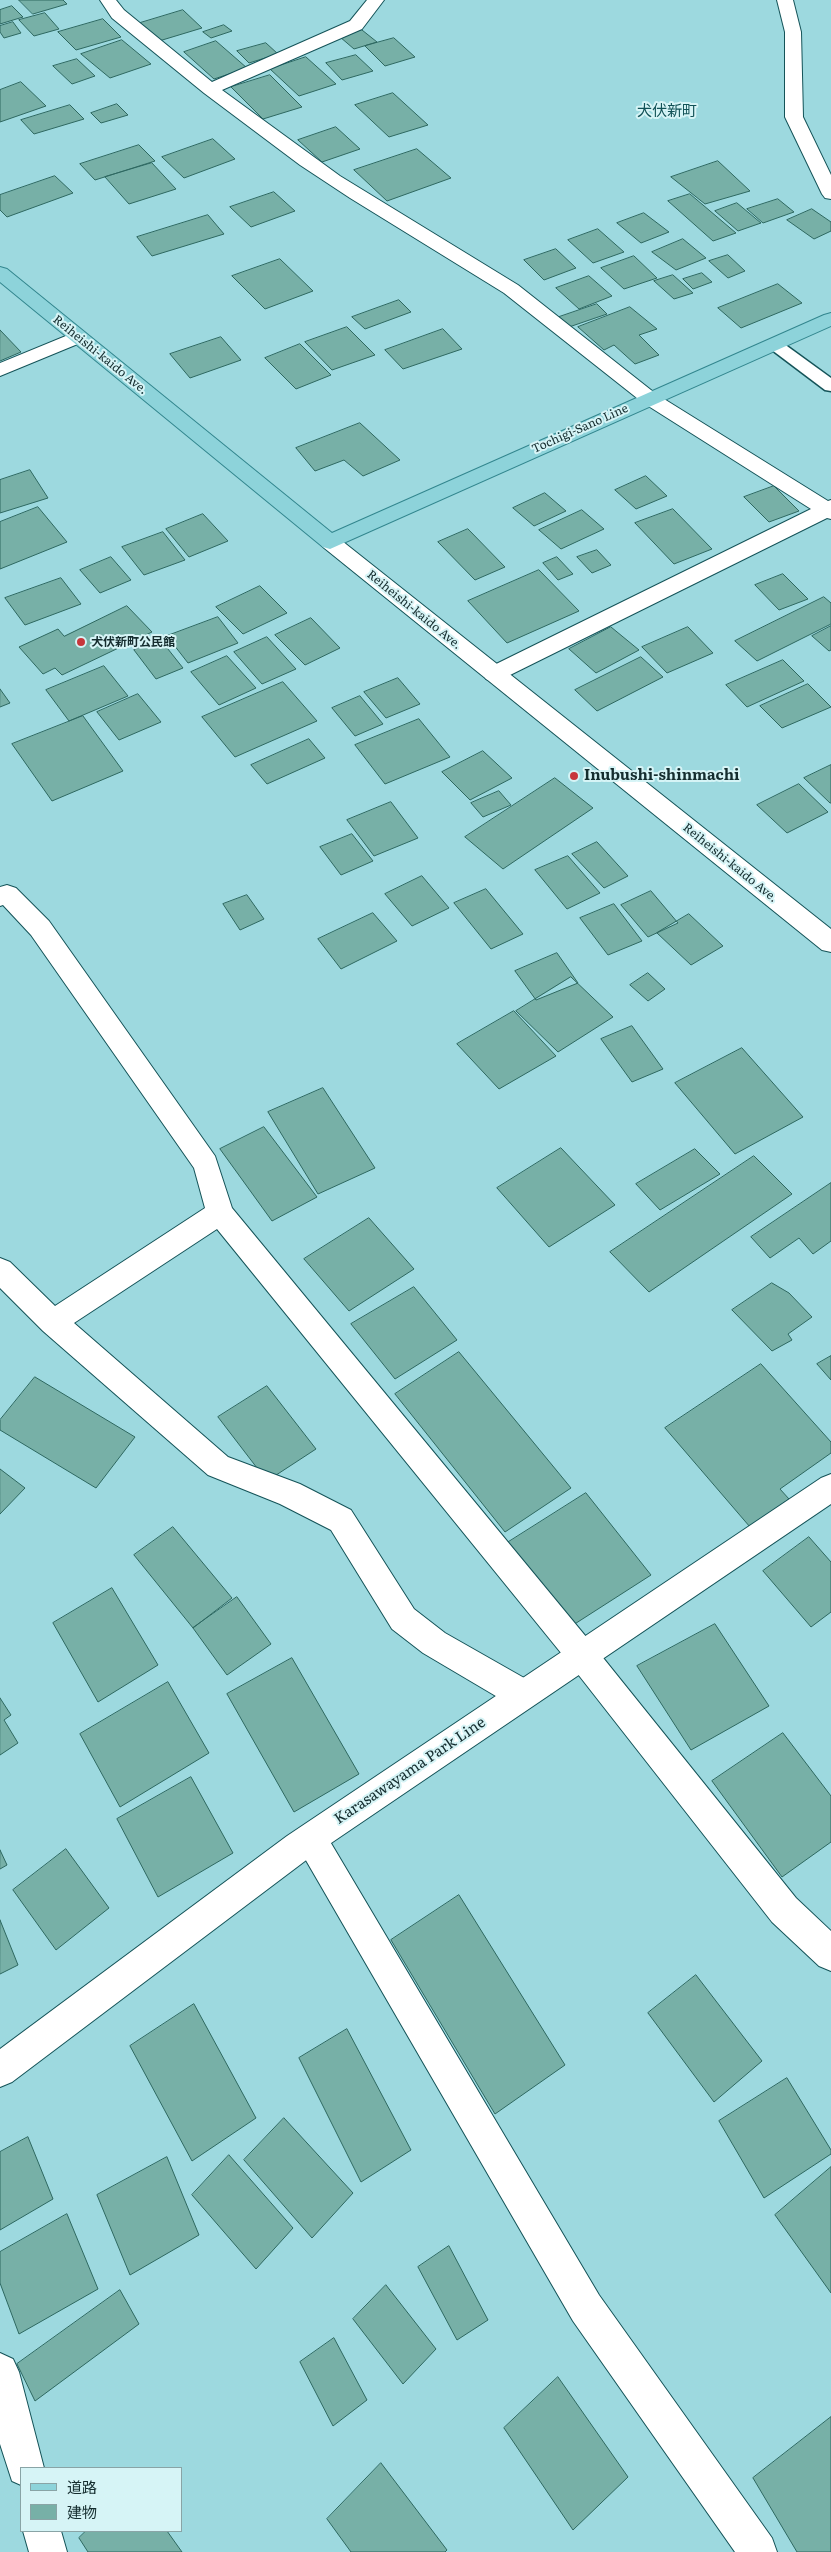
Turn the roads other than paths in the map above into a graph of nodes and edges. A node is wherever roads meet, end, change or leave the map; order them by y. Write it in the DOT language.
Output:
graph roads {
  1 [pos="108,0"];
  2 [pos="376,0"];
  3 [pos="785,0"];
  4 [pos="210,89"];
  5 [pos="831,194"];
  6 [pos="0,273"];
  7 [pos="831,319"];
  8 [pos="78,337"];
  9 [pos="774,344"];
  10 [pos="0,370"];
  11 [pos="831,386"];
  12 [pos="649,398"];
  13 [pos="830,509"];
  14 [pos="330,542"];
  15 [pos="494,674"];
  16 [pos="2,893"];
  17 [pos="831,944"];
  18 [pos="220,1213"];
  19 [pos="0,1270"];
  20 [pos="53,1322"];
  21 [pos="831,1487"];
  22 [pos="581,1654"];
  23 [pos="522,1694"];
  24 [pos="311,1839"];
  25 [pos="831,1954"];
  26 [pos="0,2070"];
  27 [pos="0,2372"];
  28 [pos="26,2467"];
  29 [pos="42,2532"];
  30 [pos="48,2552"];
  31 [pos="758,2552"];
  1 -- 4 [label="street"];
  2 -- 4 [label="street"];
  3 -- 5 [label="street"];
  4 -- 12 [label="street"];
  6 -- 8 [label="main road, Reiheishi-kaido Ave."];
  7 -- 9 [label="main road, Tochigi-Sano Line"];
  8 -- 10 [label="street"];
  8 -- 14 [label="main road, Reiheishi-kaido Ave."];
  9 -- 11 [label="lane"];
  9 -- 12 [label="main road, Tochigi-Sano Line"];
  12 -- 13 [label="street"];
  12 -- 14 [label="main road, Tochigi-Sano Line"];
  13 -- 15 [label="street"];
  14 -- 15 [label="street, Reiheishi-kaido Ave."];
  15 -- 17 [label="street, Reiheishi-kaido Ave."];
  16 -- 18 [label="street"];
  18 -- 20 [label="street"];
  18 -- 22 [label="street"];
  19 -- 20 [label="street"];
  20 -- 23 [label="street"];
  21 -- 22 [label="street, Karasawayama Park Line"];
  22 -- 23 [label="street, Karasawayama Park Line"];
  22 -- 25 [label="street"];
  23 -- 24 [label="street, Karasawayama Park Line"];
  24 -- 26 [label="street, Karasawayama Park Line"];
  24 -- 31 [label="street"];
  27 -- 28 [label="street"];
  29 -- 30 [label="street"];
}
